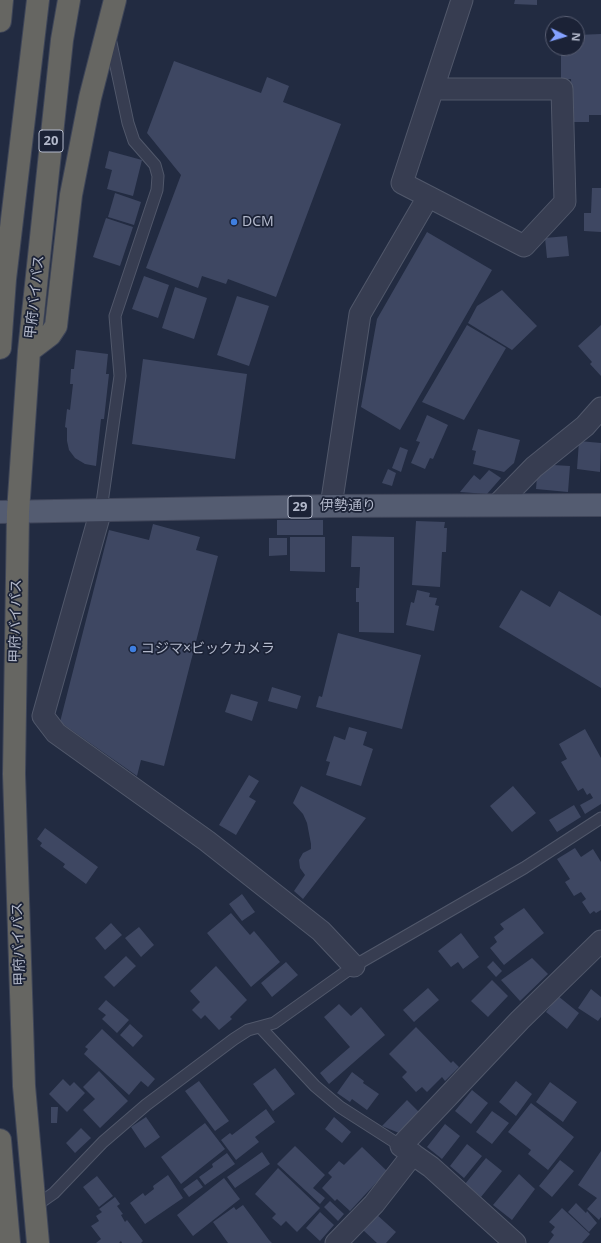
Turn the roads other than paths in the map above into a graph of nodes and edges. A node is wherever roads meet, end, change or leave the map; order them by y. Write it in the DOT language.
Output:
graph roads {
  1 [pos="2,0"];
  2 [pos="38,0"];
  3 [pos="69,0"];
  4 [pos="115,0"];
  5 [pos="462,0"];
  6 [pos="0,21"];
  7 [pos="108,28"];
  8 [pos="433,89"];
  9 [pos="428,197"];
  10 [pos="0,348"];
  11 [pos="29,351"];
  12 [pos="601,408"];
  13 [pos="497,505"];
  14 [pos="601,505"];
  15 [pos="331,506"];
  16 [pos="101,510"];
  17 [pos="9,512"];
  18 [pos="601,818"];
  19 [pos="601,941"];
  20 [pos="354,966"];
  21 [pos="261,1028"];
  22 [pos="0,1140"];
  23 [pos="407,1150"];
  24 [pos="34,1207"];
  25 [pos="8,1243"];
  26 [pos="38,1243"];
  27 [pos="336,1243"];
  28 [pos="515,1243"];
  1 -- 6 [label="highway"];
  2 -- 10 [label="highway, 20"];
  3 -- 11 [label="highway, 甲府バイパス / 20"];
  4 -- 7 [label="highway"];
  5 -- 8 [label="street"];
  7 -- 11 [label="highway"];
  7 -- 16 [label="lane"];
  8 -- 9 [label="street"];
  8 -- 9 [label="street"];
  9 -- 15 [label="street"];
  11 -- 17 [label="highway, 甲府バイパス / 20"];
  12 -- 13 [label="street"];
  13 -- 14 [label="main road, 伊勢通り / 29"];
  13 -- 15 [label="main road, 伊勢通り / 29"];
  15 -- 16 [label="main road, 伊勢通り / 29"];
  16 -- 17 [label="main road, 伊勢通り / 29"];
  16 -- 20 [label="street"];
  17 -- 24 [label="highway, 甲府バイパス / 20"];
  18 -- 20 [label="lane"];
  19 -- 23 [label="street"];
  20 -- 21 [label="lane"];
  21 -- 23 [label="lane"];
  21 -- 24 [label="lane"];
  22 -- 25 [label="highway"];
  23 -- 27 [label="street"];
  23 -- 28 [label="street"];
  24 -- 26 [label="highway, 甲府バイパス / 20"];
}
